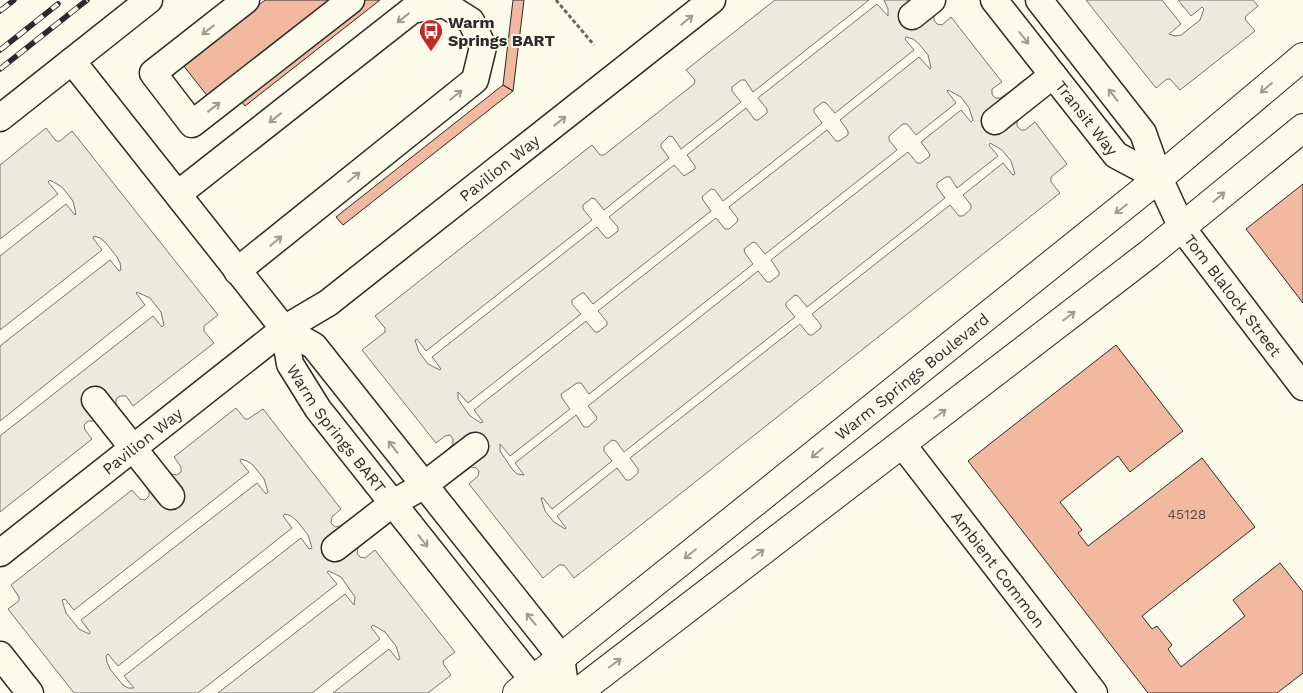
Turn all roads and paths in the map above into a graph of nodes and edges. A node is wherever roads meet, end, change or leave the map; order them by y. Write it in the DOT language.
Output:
graph roads {
  1 [pos="149,0"];
  2 [pos="246,0"];
  3 [pos="351,0"];
  4 [pos="556,0"];
  5 [pos="684,0"];
  6 [pos="712,0"];
  7 [pos="994,0"];
  8 [pos="1039,0"];
  9 [pos="594,45"];
  10 [pos="1303,57"];
  11 [pos="72,60"];
  12 [pos="1054,75"];
  13 [pos="0,118"];
  14 [pos="995,122"];
  15 [pos="1303,128"];
  16 [pos="1159,178"];
  17 [pos="178,194"];
  18 [pos="1182,228"];
  19 [pos="238,271"];
  20 [pos="284,329"];
  21 [pos="1303,387"];
  22 [pos="95,400"];
  23 [pos="902,444"];
  24 [pos="475,446"];
  25 [pos="133,448"];
  26 [pos="423,486"];
  27 [pos="171,496"];
  28 [pos="393,503"];
  29 [pos="335,548"];
  30 [pos="0,553"];
  31 [pos="0,655"];
  32 [pos="561,657"];
  33 [pos="535,689"];
  34 [pos="30,693"];
  35 [pos="566,693"];
  36 [pos="576,693"];
  37 [pos="1094,693"];
  1 -- 11 [label="street"];
  2 -- 3 [label="street, one-way"];
  4 -- 9 [label="path"];
  5 -- 20 [label="street, Pavilion Way"];
  20 -- 6 [label="street, Pavilion Way, one-way"];
  7 -- 12 [label="street, Transit Way, one-way"];
  16 -- 8 [label="street, Transit Way, one-way"];
  10 -- 16 [label="main road, Warm Springs Boulevard, one-way"];
  11 -- 13 [label="street"];
  11 -- 17 [label="street"];
  12 -- 14 [label="street"];
  12 -- 16 [label="street, Transit Way"];
  18 -- 15 [label="main road, one-way"];
  16 -- 18 [label="street"];
  16 -- 32 [label="main road, Warm Springs Boulevard, one-way"];
  17 -- 19 [label="street"];
  19 -- 17 [label="street, one-way"];
  18 -- 21 [label="street, Tom Blalock Street"];
  23 -- 18 [label="main road, one-way"];
  19 -- 20 [label="street"];
  20 -- 25 [label="street, Pavilion Way"];
  26 -- 20 [label="street, Warm Springs BART, one-way"];
  20 -- 28 [label="street, Warm Springs BART"];
  22 -- 25 [label="street"];
  36 -- 23 [label="main road, one-way"];
  23 -- 37 [label="street, Ambient Common"];
  24 -- 26 [label="street"];
  25 -- 27 [label="street"];
  25 -- 30 [label="street, Pavilion Way"];
  26 -- 28 [label="street"];
  32 -- 26 [label="street, Warm Springs BART, one-way"];
  28 -- 29 [label="street"];
  28 -- 33 [label="street, Warm Springs BART, one-way"];
  31 -- 34 [label="street"];
  32 -- 33 [label="main road, Warm Springs Boulevard"];
  32 -- 35 [label="street"];
}
